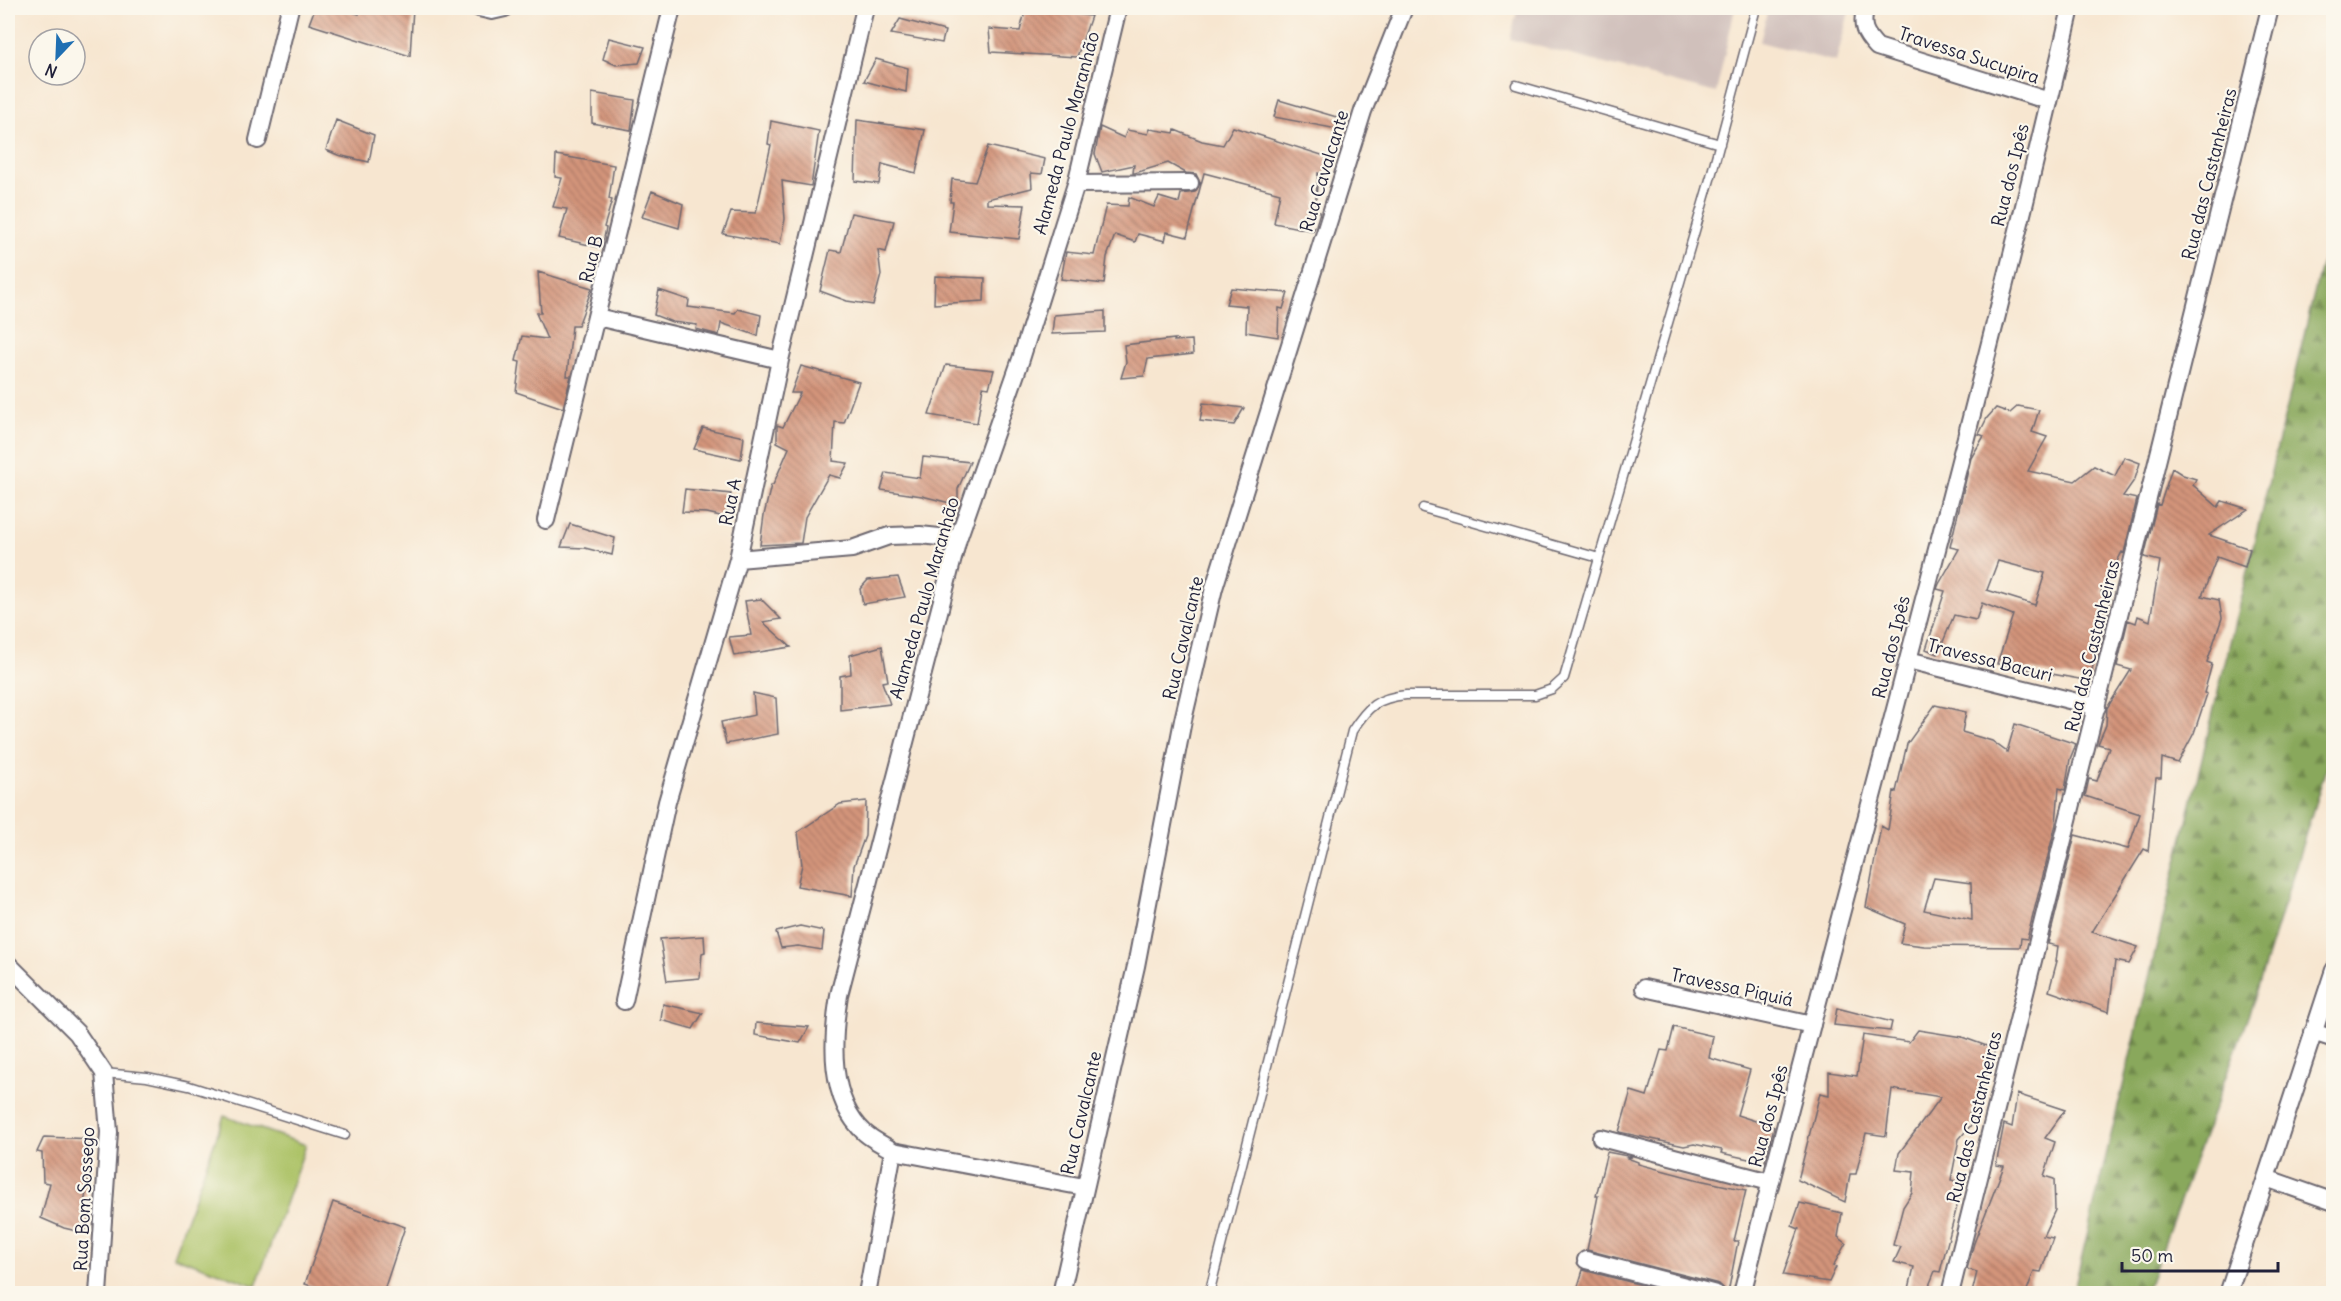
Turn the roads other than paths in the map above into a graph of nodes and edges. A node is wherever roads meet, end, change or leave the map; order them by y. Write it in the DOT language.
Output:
graph roads {
  1 [pos="290,8"];
  2 [pos="478,8"];
  3 [pos="505,8"];
  4 [pos="672,8"];
  5 [pos="865,8"];
  6 [pos="1118,8"];
  7 [pos="1404,8"];
  8 [pos="1756,8"];
  9 [pos="1865,8"];
  10 [pos="2071,8"];
  11 [pos="2270,8"];
  12 [pos="1516,85"];
  13 [pos="2049,101"];
  14 [pos="258,140"];
  15 [pos="1720,144"];
  16 [pos="1190,183"];
  17 [pos="1076,184"];
  18 [pos="597,317"];
  19 [pos="780,360"];
  20 [pos="1423,508"];
  21 [pos="546,520"];
  22 [pos="958,539"];
  23 [pos="1599,558"];
  24 [pos="738,559"];
  25 [pos="1908,660"];
  26 [pos="2097,707"];
  27 [pos="8,964"];
  28 [pos="2334,970"];
  29 [pos="1644,988"];
  30 [pos="624,1001"];
  31 [pos="1812,1025"];
  32 [pos="2313,1032"];
  33 [pos="2334,1039"];
  34 [pos="104,1072"];
  35 [pos="345,1135"];
  36 [pos="1601,1138"];
  37 [pos="893,1151"];
  38 [pos="2266,1178"];
  39 [pos="1770,1182"];
  40 [pos="1084,1187"];
  41 [pos="2334,1202"];
  42 [pos="1586,1260"];
  43 [pos="98,1293"];
  44 [pos="867,1293"];
  45 [pos="1061,1293"];
  46 [pos="1209,1293"];
  47 [pos="1716,1293"];
  48 [pos="1742,1293"];
  49 [pos="1950,1293"];
  50 [pos="2228,1293"];
  1 -- 14 [label="street"];
  2 -- 3 [label="street"];
  4 -- 18 [label="street, Rua B"];
  5 -- 19 [label="street, Rua A"];
  6 -- 17 [label="street, Alameda Paulo Maranhão"];
  7 -- 40 [label="street, Rua Cavalcante"];
  8 -- 15 [label="lane"];
  9 -- 13 [label="street, Travessa Sucupira"];
  10 -- 13 [label="street, Rua dos Ipês"];
  11 -- 26 [label="street, Rua das Castanheiras"];
  12 -- 15 [label="lane"];
  13 -- 25 [label="street, Rua dos Ipês"];
  15 -- 23 [label="lane"];
  16 -- 17 [label="street"];
  17 -- 22 [label="street, Alameda Paulo Maranhão"];
  18 -- 19 [label="street"];
  18 -- 21 [label="street, Rua B"];
  19 -- 24 [label="street, Rua A"];
  20 -- 23 [label="lane"];
  22 -- 24 [label="street"];
  22 -- 37 [label="street, Alameda Paulo Maranhão"];
  23 -- 46 [label="lane"];
  24 -- 30 [label="street, Rua A"];
  25 -- 26 [label="street, Travessa Bacuri"];
  25 -- 31 [label="street, Rua dos Ipês"];
  26 -- 49 [label="street, Rua das Castanheiras"];
  27 -- 34 [label="street, Rua Bom Sossego"];
  28 -- 32 [label="street"];
  29 -- 31 [label="street, Travessa Piquiá"];
  31 -- 39 [label="street, Rua dos Ipês"];
  32 -- 33 [label="street"];
  32 -- 38 [label="street"];
  34 -- 35 [label="lane"];
  34 -- 43 [label="street, Rua Bom Sossego"];
  36 -- 39 [label="street"];
  37 -- 40 [label="street, Alameda Paulo Maranhão"];
  37 -- 44 [label="street"];
  38 -- 41 [label="street"];
  38 -- 50 [label="street"];
  39 -- 48 [label="street, Rua dos Ipês"];
  40 -- 45 [label="street, Rua Cavalcante"];
  42 -- 47 [label="street"];
}
